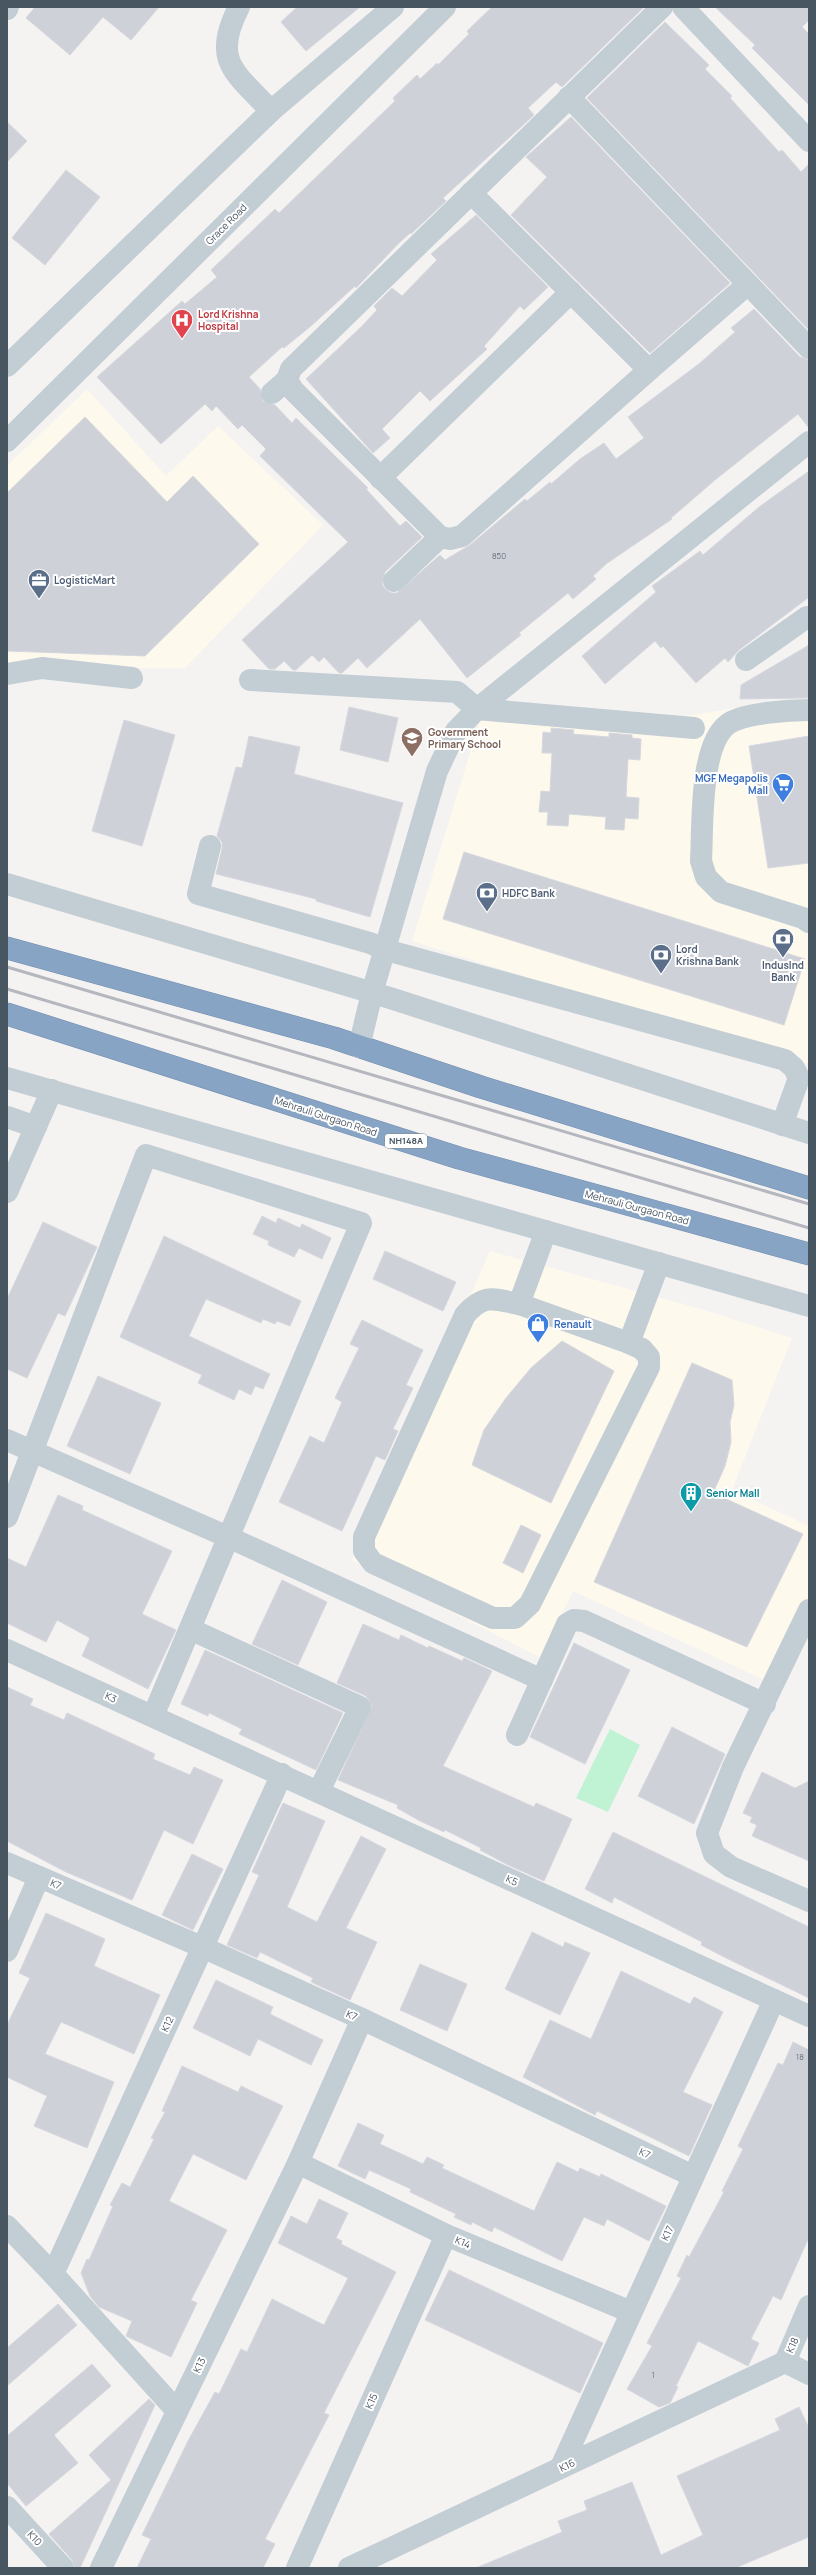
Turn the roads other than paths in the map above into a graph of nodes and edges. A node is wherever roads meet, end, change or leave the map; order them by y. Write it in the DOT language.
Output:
graph roads {
  1 [pos="239,7"];
  2 [pos="392,7"];
  3 [pos="445,7"];
  4 [pos="662,7"];
  5 [pos="683,7"];
  6 [pos="569,97"];
  7 [pos="271,111"];
  8 [pos="809,142"];
  9 [pos="471,193"];
  10 [pos="748,284"];
  11 [pos="571,292"];
  12 [pos="809,348"];
  13 [pos="7,366"];
  14 [pos="649,370"];
  15 [pos="7,441"];
  16 [pos="809,442"];
  17 [pos="380,478"];
  18 [pos="440,538"];
  19 [pos="394,581"];
  20 [pos="808,617"];
  21 [pos="746,660"];
  22 [pos="7,674"];
  23 [pos="132,678"];
  24 [pos="250,680"];
  25 [pos="477,709"];
  26 [pos="809,710"];
  27 [pos="694,728"];
  28 [pos="210,846"];
  29 [pos="7,884"];
  30 [pos="809,922"];
  31 [pos="7,948"];
  32 [pos="386,950"];
  33 [pos="372,993"];
  34 [pos="7,1014"];
  35 [pos="359,1047"];
  36 [pos="7,1078"];
  37 [pos="52,1090"];
  38 [pos="7,1117"];
  39 [pos="782,1125"];
  40 [pos="36,1127"];
  41 [pos="809,1133"];
  42 [pos="8,1187"];
  43 [pos="809,1188"];
  44 [pos="546,1231"];
  45 [pos="809,1254"];
  46 [pos="659,1263"];
  47 [pos="519,1304"];
  48 [pos="809,1306"];
  49 [pos="629,1343"];
  50 [pos="7,1440"];
  51 [pos="32,1451"];
  52 [pos="7,1517"];
  53 [pos="228,1537"];
  54 [pos="809,1610"];
  55 [pos="190,1629"];
  56 [pos="7,1650"];
  57 [pos="542,1680"];
  58 [pos="765,1704"];
  59 [pos="153,1716"];
  60 [pos="517,1735"];
  61 [pos="215,1744"];
  62 [pos="282,1774"];
  63 [pos="319,1791"];
  64 [pos="7,1863"];
  65 [pos="39,1877"];
  66 [pos="809,1902"];
  67 [pos="202,1947"];
  68 [pos="7,1952"];
  69 [pos="774,2000"];
  70 [pos="809,2016"];
  71 [pos="362,2019"];
  72 [pos="298,2163"];
  73 [pos="693,2176"];
  74 [pos="7,2226"];
  75 [pos="446,2235"];
  76 [pos="53,2274"];
  77 [pos="809,2306"];
  78 [pos="631,2312"];
  79 [pos="785,2362"];
  80 [pos="809,2374"];
  81 [pos="177,2411"];
  82 [pos="561,2467"];
  83 [pos="7,2507"];
  84 [pos="63,2568"];
  85 [pos="102,2568"];
  86 [pos="296,2568"];
  87 [pos="349,2568"];
  1 -- 7 [label="street"];
  2 -- 7 [label="street"];
  3 -- 15 [label="street, Grace Road"];
  4 -- 6 [label="street"];
  5 -- 8 [label="street"];
  6 -- 9 [label="street"];
  6 -- 10 [label="street"];
  7 -- 13 [label="street"];
  9 -- 11 [label="street"];
  9 -- 17 [label="street"];
  10 -- 12 [label="street"];
  10 -- 14 [label="street"];
  11 -- 14 [label="street"];
  11 -- 17 [label="street"];
  14 -- 18 [label="street"];
  16 -- 25 [label="street"];
  17 -- 18 [label="street"];
  18 -- 19 [label="street"];
  20 -- 21 [label="street"];
  22 -- 23 [label="street"];
  24 -- 25 [label="street"];
  25 -- 27 [label="street"];
  25 -- 32 [label="street"];
  26 -- 30 [label="street"];
  28 -- 32 [label="street"];
  29 -- 33 [label="street"];
  31 -- 35 [label="highway"];
  32 -- 33 [label="street"];
  32 -- 39 [label="street"];
  33 -- 35 [label="street"];
  33 -- 39 [label="street"];
  34 -- 45 [label="highway, Mehrauli Gurgaon Road / NH148A"];
  35 -- 43 [label="highway"];
  36 -- 37 [label="street"];
  37 -- 40 [label="street"];
  37 -- 44 [label="street"];
  38 -- 40 [label="street"];
  39 -- 41 [label="street"];
  40 -- 42 [label="street"];
  44 -- 46 [label="street"];
  44 -- 47 [label="street"];
  46 -- 48 [label="street"];
  46 -- 49 [label="street"];
  47 -- 49 [label="street"];
  47 -- 49 [label="street"];
  50 -- 51 [label="street"];
  51 -- 52 [label="street"];
  51 -- 53 [label="street"];
  51 -- 53 [label="street"];
  53 -- 55 [label="street"];
  53 -- 57 [label="street"];
  54 -- 58 [label="street"];
  55 -- 59 [label="street"];
  55 -- 63 [label="street"];
  56 -- 59 [label="street, K3"];
  57 -- 58 [label="street"];
  57 -- 60 [label="street"];
  58 -- 66 [label="street"];
  59 -- 61 [label="street, K3"];
  61 -- 62 [label="street, K5"];
  62 -- 63 [label="street, K5"];
  62 -- 67 [label="street, K12"];
  63 -- 69 [label="street, K5"];
  64 -- 65 [label="street, K7"];
  65 -- 67 [label="street, K7"];
  65 -- 68 [label="street"];
  67 -- 71 [label="street, K7"];
  67 -- 76 [label="street, K12"];
  69 -- 70 [label="street, K5"];
  69 -- 73 [label="street, K17"];
  71 -- 72 [label="street, K13"];
  71 -- 73 [label="street, K7"];
  72 -- 75 [label="street, K14"];
  72 -- 81 [label="street, K13"];
  73 -- 78 [label="street, K17"];
  74 -- 76 [label="street"];
  75 -- 78 [label="street, K14"];
  75 -- 86 [label="street, K15"];
  76 -- 81 [label="street"];
  77 -- 79 [label="street, K18"];
  78 -- 82 [label="street, K17"];
  79 -- 80 [label="street"];
  79 -- 82 [label="street, K16"];
  81 -- 85 [label="street, K13"];
  82 -- 87 [label="street, K16"];
  83 -- 84 [label="street, K10"];
}
